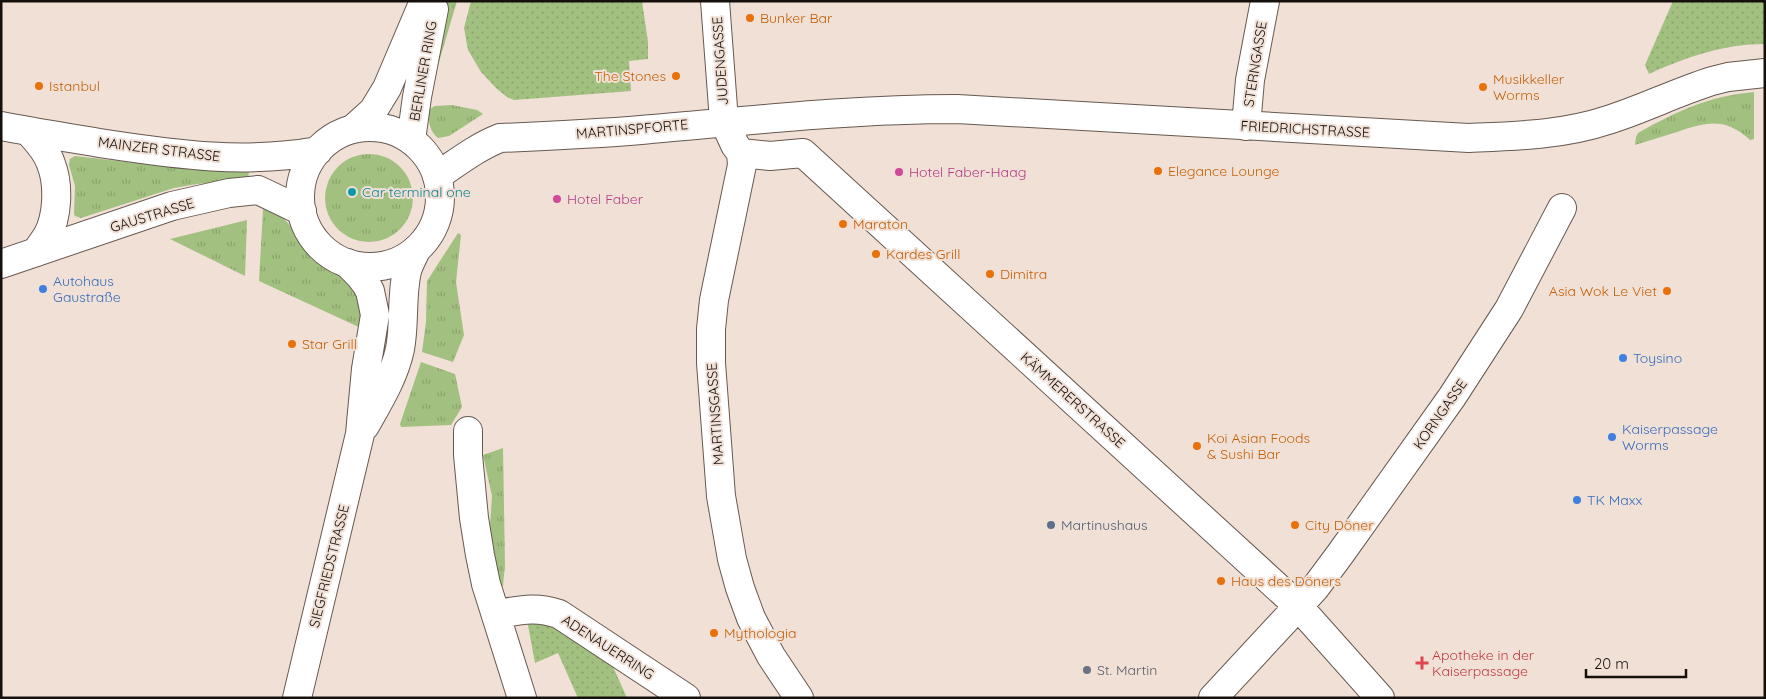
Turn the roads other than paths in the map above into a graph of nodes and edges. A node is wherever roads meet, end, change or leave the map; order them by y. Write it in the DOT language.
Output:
graph roads {
  1 [pos="424,1"];
  2 [pos="435,1"];
  3 [pos="715,1"];
  4 [pos="1264,1"];
  5 [pos="1765,73"];
  6 [pos="837,114"];
  7 [pos="724,121"];
  8 [pos="1,126"];
  9 [pos="1246,126"];
  10 [pos="353,129"];
  11 [pos="29,132"];
  12 [pos="411,140"];
  13 [pos="318,151"];
  14 [pos="741,153"];
  15 [pos="437,176"];
  16 [pos="1562,208"];
  17 [pos="302,211"];
  18 [pos="416,250"];
  19 [pos="36,252"];
  20 [pos="348,263"];
  21 [pos="1,264"];
  22 [pos="468,430"];
  23 [pos="360,434"];
  24 [pos="1298,606"];
  25 [pos="497,614"];
  26 [pos="297,698"];
  27 [pos="522,698"];
  28 [pos="686,698"];
  29 [pos="798,698"];
  30 [pos="1213,698"];
  31 [pos="1380,698"];
  1 -- 10 [label="street, BERLINER RING"];
  2 -- 12 [label="street, BERLINER RING"];
  3 -- 7 [label="street, JUDENGASSE"];
  4 -- 9 [label="street, STERNGASSE"];
  5 -- 9 [label="street, FRIEDRICHSTRASSE"];
  6 -- 7 [label="street, MARTINSPFORTE"];
  6 -- 9 [label="street, FRIEDRICHSTRASSE"];
  7 -- 14 [label="street"];
  7 -- 15 [label="street, MARTINSPFORTE"];
  8 -- 11 [label="street, MAINZER STRASSE"];
  10 -- 12 [label="street"];
  10 -- 13 [label="street"];
  11 -- 13 [label="street, MAINZER STRASSE"];
  11 -- 19 [label="street"];
  12 -- 15 [label="street"];
  13 -- 17 [label="street"];
  14 -- 24 [label="street, KÄMMERERSTRASSE"];
  14 -- 29 [label="street, MARTINSGASSE"];
  15 -- 18 [label="street"];
  16 -- 24 [label="street, KORNGASSE"];
  17 -- 19 [label="street, GAUSTRASSE"];
  17 -- 20 [label="street"];
  18 -- 20 [label="street"];
  18 -- 23 [label="street, SIEGFRIEDSTRASSE"];
  19 -- 21 [label="street, GAUSTRASSE"];
  20 -- 23 [label="street, SIEGFRIEDSTRASSE"];
  22 -- 25 [label="street"];
  23 -- 26 [label="street, SIEGFRIEDSTRASSE"];
  24 -- 30 [label="street, KORNGASSE"];
  24 -- 31 [label="street, KÄMMERERSTRASSE"];
  25 -- 27 [label="street"];
  25 -- 28 [label="street, ADENAUERRING"];
}
